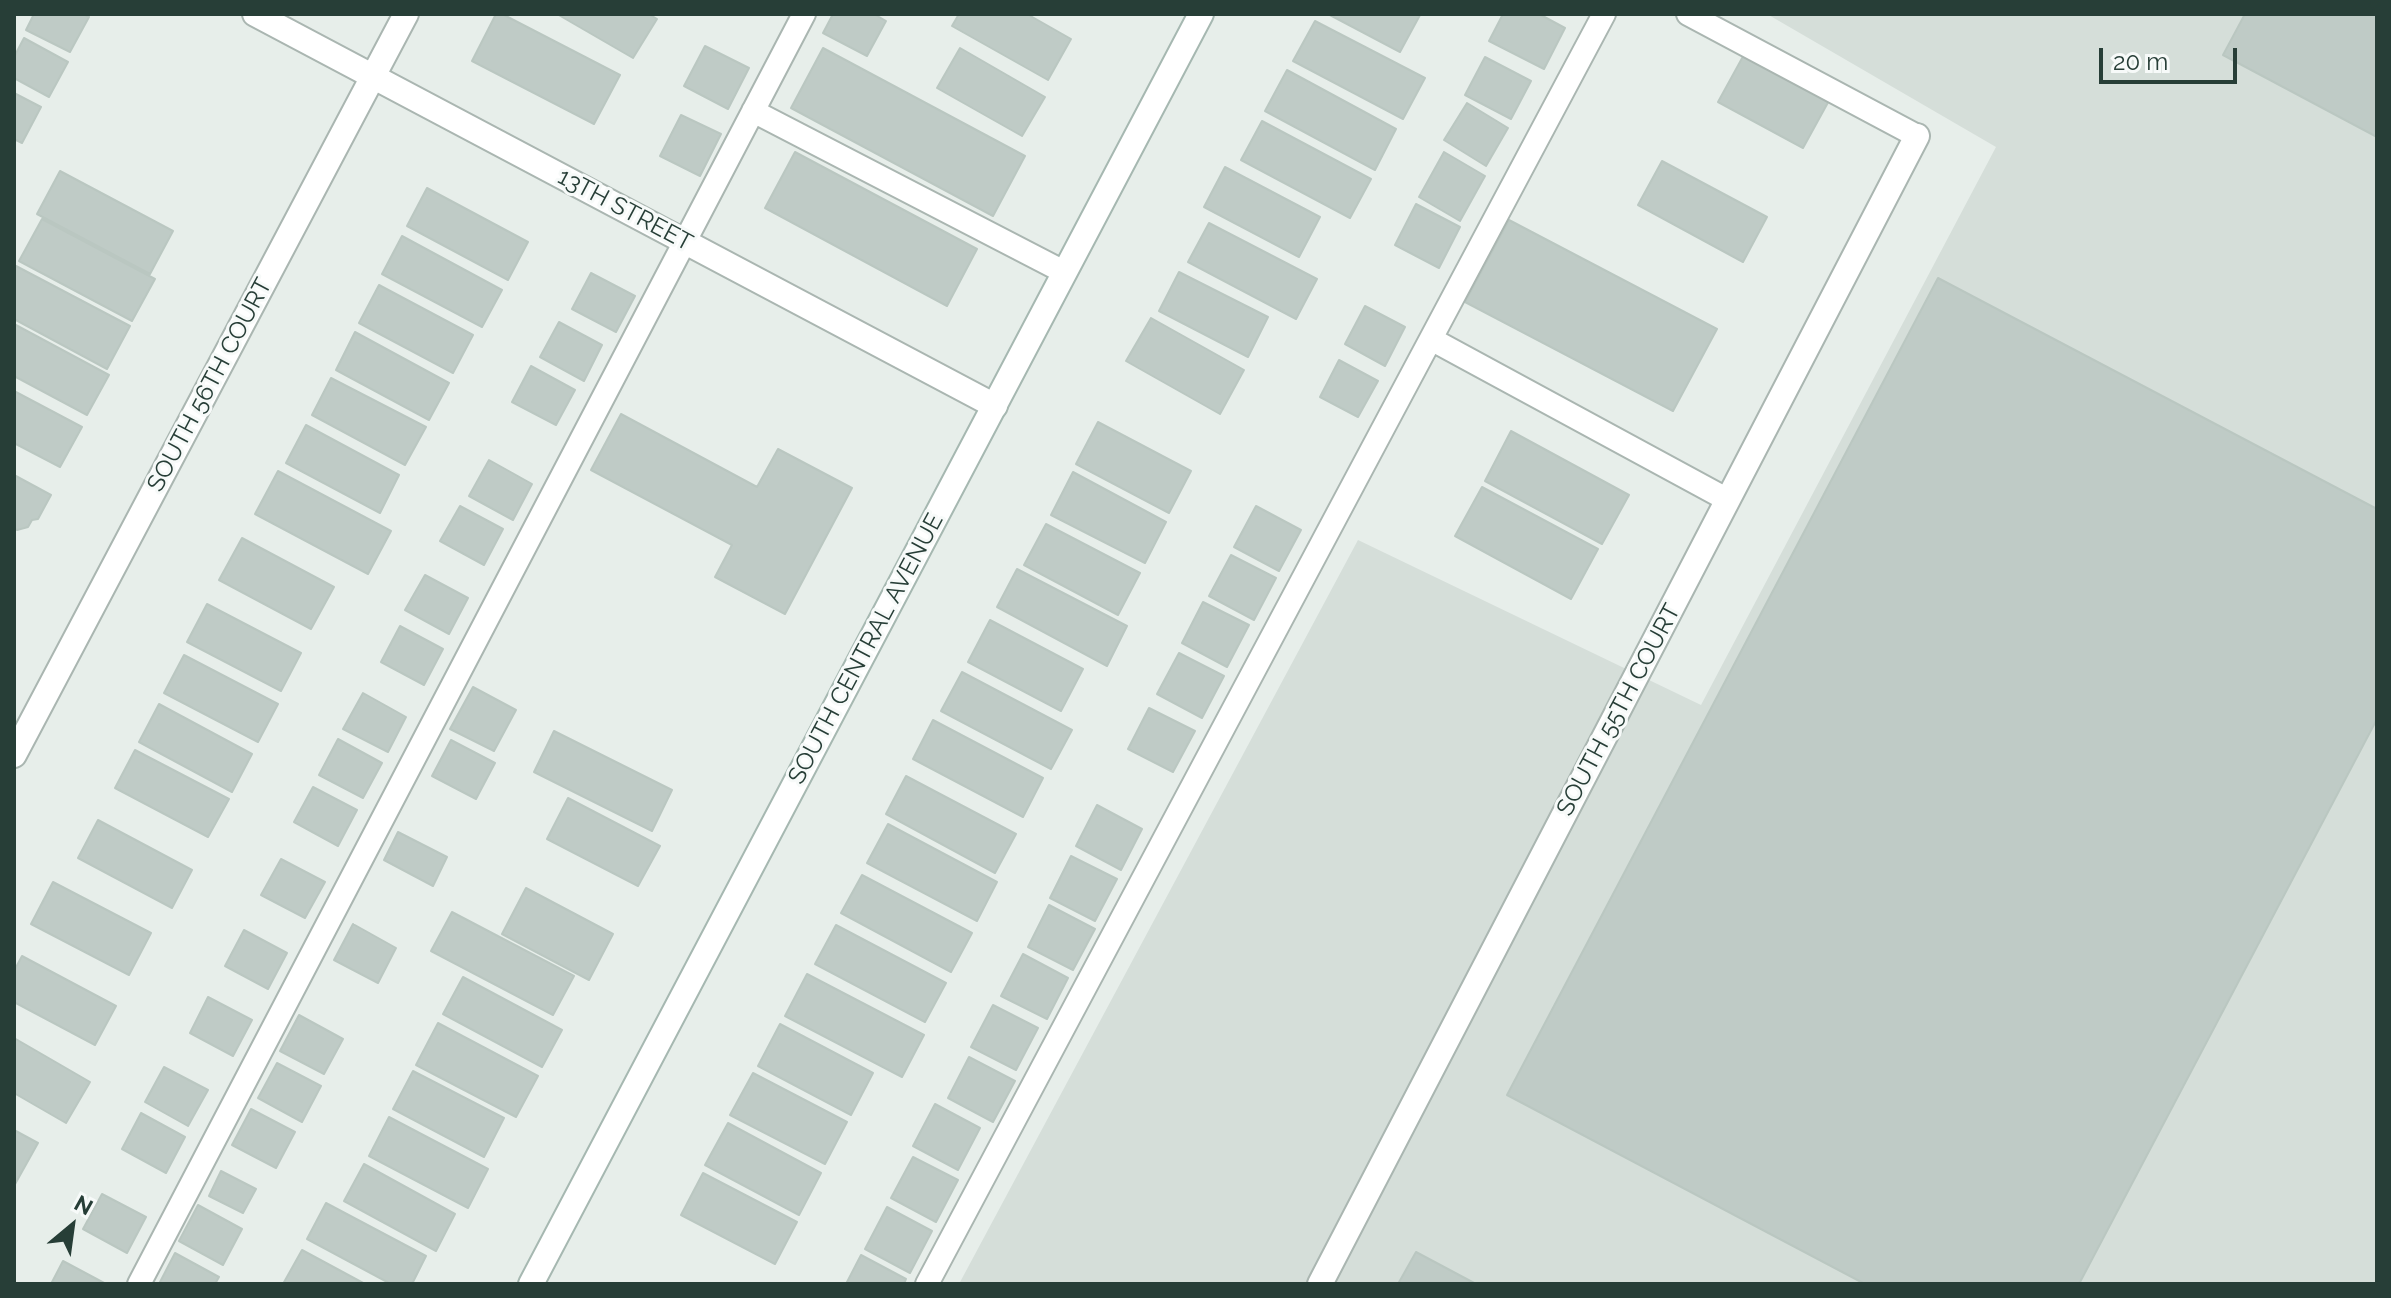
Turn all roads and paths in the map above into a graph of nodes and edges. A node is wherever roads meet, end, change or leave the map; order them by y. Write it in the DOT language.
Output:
graph roads {
  1 [pos="255,14"];
  2 [pos="406,14"];
  3 [pos="804,14"];
  4 [pos="1201,14"];
  5 [pos="1604,14"];
  6 [pos="1688,14"];
  7 [pos="374,76"];
  8 [pos="753,111"];
  9 [pos="1917,136"];
  10 [pos="684,241"];
  11 [pos="1064,272"];
  12 [pos="1431,339"];
  13 [pos="995,406"];
  14 [pos="1728,500"];
  15 [pos="14,755"];
  16 [pos="139,1284"];
  17 [pos="531,1284"];
  18 [pos="927,1284"];
  19 [pos="1320,1284"];
  1 -- 7 [label="street, 13TH STREET"];
  2 -- 7 [label="street, SOUTH 56TH COURT"];
  3 -- 8 [label="lane"];
  4 -- 11 [label="street, SOUTH CENTRAL AVENUE"];
  5 -- 12 [label="lane"];
  6 -- 9 [label="lane"];
  7 -- 10 [label="street, 13TH STREET"];
  7 -- 15 [label="street, SOUTH 56TH COURT"];
  8 -- 10 [label="lane"];
  8 -- 11 [label="lane"];
  9 -- 14 [label="street, SOUTH 55TH COURT"];
  10 -- 13 [label="street, 13TH STREET"];
  10 -- 16 [label="lane"];
  11 -- 13 [label="street, SOUTH CENTRAL AVENUE"];
  12 -- 14 [label="lane"];
  12 -- 18 [label="lane"];
  13 -- 17 [label="street, SOUTH CENTRAL AVENUE"];
  14 -- 19 [label="street, SOUTH 55TH COURT"];
}
